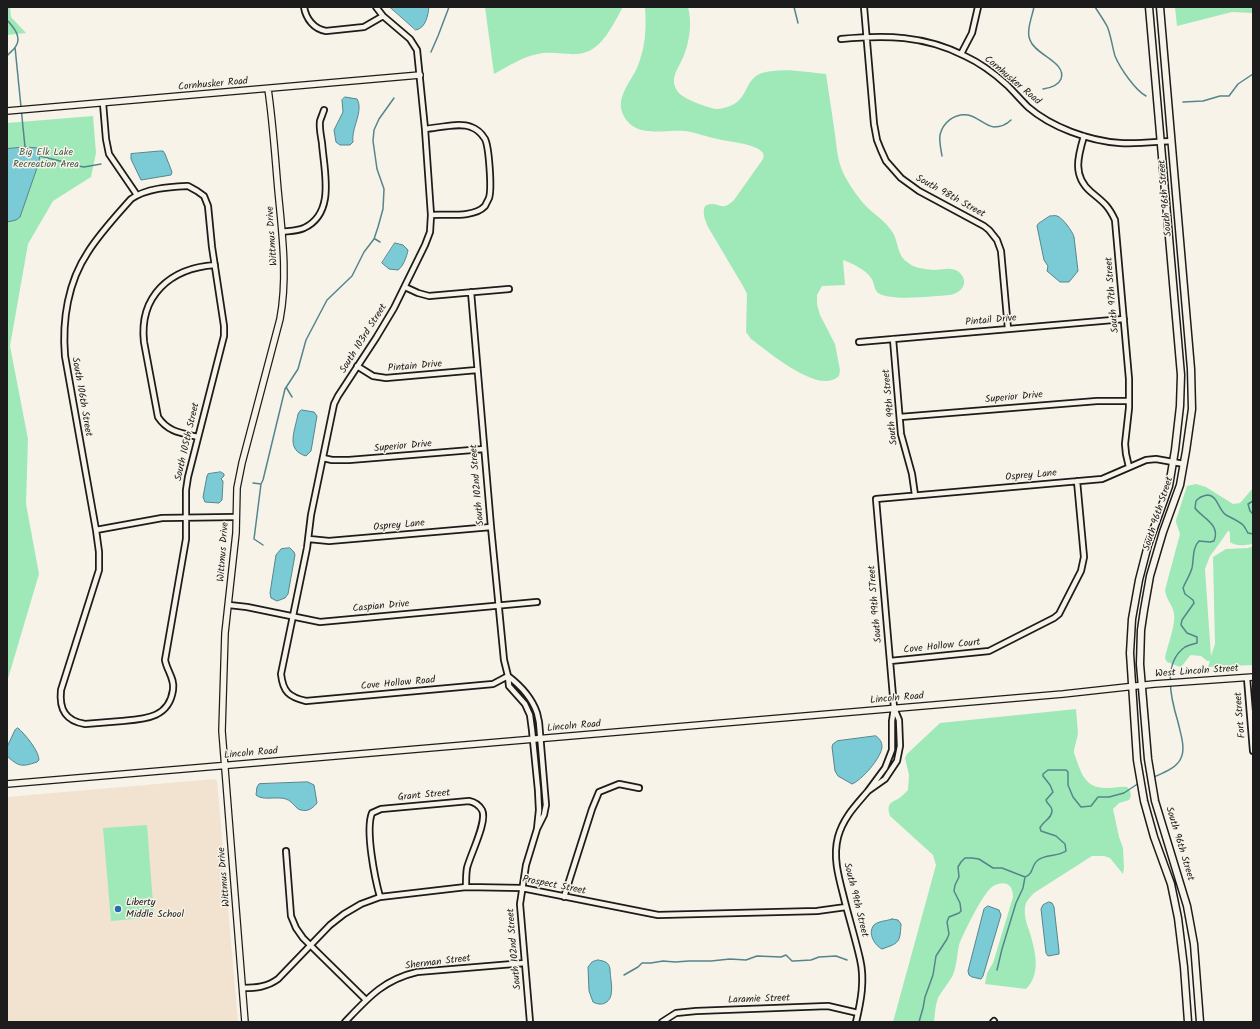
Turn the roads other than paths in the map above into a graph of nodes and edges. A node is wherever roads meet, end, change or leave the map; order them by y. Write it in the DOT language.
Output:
graph roads {
  1 [pos="304,7"];
  2 [pos="376,7"];
  3 [pos="864,7"];
  4 [pos="978,7"];
  5 [pos="1149,7"];
  6 [pos="1160,7"];
  7 [pos="382,16"];
  8 [pos="867,37"];
  9 [pos="841,39"];
  10 [pos="961,54"];
  11 [pos="420,75"];
  12 [pos="268,89"];
  13 [pos="103,103"];
  14 [pos="324,110"];
  15 [pos="7,111"];
  16 [pos="425,129"];
  17 [pos="1084,136"];
  18 [pos="1171,141"];
  19 [pos="1161,142"];
  20 [pos="137,195"];
  21 [pos="431,215"];
  22 [pos="282,232"];
  23 [pos="215,265"];
  24 [pos="404,287"];
  25 [pos="509,289"];
  26 [pos="471,292"];
  27 [pos="1124,319"];
  28 [pos="1008,329"];
  29 [pos="893,339"];
  30 [pos="859,342"];
  31 [pos="357,366"];
  32 [pos="477,370"];
  33 [pos="1129,401"];
  34 [pos="900,417"];
  35 [pos="198,437"];
  36 [pos="484,449"];
  37 [pos="323,458"];
  38 [pos="1173,462"];
  39 [pos="1184,464"];
  40 [pos="1129,467"];
  41 [pos="1077,481"];
  42 [pos="915,495"];
  43 [pos="876,499"];
  44 [pos="236,517"];
  45 [pos="186,518"];
  46 [pos="491,526"];
  47 [pos="96,530"];
  48 [pos="309,539"];
  49 [pos="536,602"];
  50 [pos="228,605"];
  51 [pos="498,605"];
  52 [pos="293,617"];
  53 [pos="890,661"];
  54 [pos="508,676"];
  55 [pos="1253,677"];
  56 [pos="1246,678"];
  57 [pos="1142,686"];
  58 [pos="1132,687"];
  59 [pos="288,694"];
  60 [pos="894,708"];
  61 [pos="67,716"];
  62 [pos="540,738"];
  63 [pos="533,739"];
  64 [pos="1253,751"];
  65 [pos="225,766"];
  66 [pos="7,784"];
  67 [pos="639,788"];
  68 [pos="868,791"];
  69 [pos="537,829"];
  70 [pos="286,851"];
  71 [pos="466,887"];
  72 [pos="522,888"];
  73 [pos="380,897"];
  74 [pos="564,897"];
  75 [pos="846,907"];
  76 [pos="311,946"];
  77 [pos="525,963"];
  78 [pos="243,988"];
  79 [pos="366,1000"];
  80 [pos="858,1013"];
  81 [pos="245,1022"];
  82 [pos="345,1022"];
  83 [pos="530,1022"];
  84 [pos="662,1022"];
  85 [pos="856,1022"];
  86 [pos="1188,1022"];
  87 [pos="1200,1022"];
  1 -- 7 [label="street"];
  2 -- 7 [label="street, South 103rd Street"];
  3 -- 8 [label="street, South 98th Street"];
  4 -- 10 [label="street"];
  5 -- 19 [label="main road, South 96th Street"];
  6 -- 18 [label="main road, South 96th Street"];
  7 -- 11 [label="street, South 103rd Street"];
  8 -- 9 [label="street, Cornhusker Road"];
  8 -- 10 [label="street, Cornhusker Road"];
  8 -- 28 [label="street, South 98th Street"];
  10 -- 17 [label="street, Cornhusker Road"];
  11 -- 12 [label="street, Cornhusker Road"];
  11 -- 16 [label="street, South 103rd Street"];
  12 -- 13 [label="street, Cornhusker Road"];
  12 -- 22 [label="street, Wittmus Drive"];
  13 -- 15 [label="street, Cornhusker Road"];
  13 -- 20 [label="street"];
  14 -- 22 [label="street"];
  16 -- 21 [label="street, South 103rd Street"];
  16 -- 21 [label="street"];
  17 -- 19 [label="street, Cornhusker Road"];
  17 -- 27 [label="street, South 97th Street"];
  18 -- 19 [label="street, Cornhusker Road"];
  18 -- 39 [label="main road, South 96th Street"];
  19 -- 38 [label="main road, South 96th Street"];
  20 -- 23 [label="street, South 105th Street"];
  20 -- 47 [label="street, South 106th Street"];
  21 -- 24 [label="street, South 103rd Street"];
  22 -- 44 [label="street, Wittmus Drive"];
  23 -- 35 [label="street, South 105th Street"];
  23 -- 35 [label="street"];
  24 -- 26 [label="street"];
  24 -- 31 [label="street, South 103rd Street"];
  25 -- 26 [label="street"];
  26 -- 32 [label="street, South 102nd Street"];
  27 -- 28 [label="street, Pintail Drive"];
  27 -- 33 [label="street, South 97th Street"];
  28 -- 29 [label="street, Pintail Drive"];
  29 -- 30 [label="street, Pintail Drive"];
  29 -- 34 [label="street, South 99th Street"];
  31 -- 32 [label="street, Pintain Drive"];
  31 -- 37 [label="street, South 103rd Street"];
  32 -- 36 [label="street, South 102nd Street"];
  33 -- 34 [label="street, Superior Drive"];
  33 -- 40 [label="street, South 97th Street"];
  34 -- 42 [label="street, South 99th Street"];
  35 -- 45 [label="street, South 105th Street"];
  36 -- 37 [label="street, Superior Drive"];
  36 -- 46 [label="street, South 102nd Street"];
  37 -- 48 [label="street, South 103rd Street"];
  38 -- 39 [label="street, Osprey Lane"];
  38 -- 40 [label="street, Osprey Lane"];
  38 -- 58 [label="main road, South 96th Street"];
  39 -- 57 [label="main road, South 96th Street"];
  40 -- 41 [label="street, Osprey Lane"];
  41 -- 42 [label="street, Osprey Lane"];
  41 -- 53 [label="street, Cove Hollow Court"];
  42 -- 43 [label="street, Osprey Lane"];
  43 -- 53 [label="street, South 99th STreet"];
  44 -- 45 [label="street"];
  44 -- 50 [label="street, Wittmus Drive"];
  45 -- 47 [label="street"];
  45 -- 61 [label="street, South 105th Street"];
  46 -- 48 [label="street, Osprey Lane"];
  46 -- 51 [label="street, South 102nd Street"];
  47 -- 61 [label="street, South 106th Street"];
  48 -- 52 [label="street, South 103rd Street"];
  49 -- 51 [label="street, Caspian Drive"];
  50 -- 52 [label="street, Caspian Drive"];
  50 -- 65 [label="street, Wittmus Drive"];
  51 -- 52 [label="street, Caspian Drive"];
  51 -- 54 [label="street, South 102nd Street"];
  52 -- 59 [label="street, South 103rd Street"];
  53 -- 60 [label="street, South 99th STreet"];
  54 -- 59 [label="street, Cove Hollow Road"];
  54 -- 62 [label="street, South 102nd Street"];
  54 -- 63 [label="street, South 102nd Street"];
  55 -- 56 [label="street, West Lincoln Street"];
  56 -- 57 [label="street, West Lincoln Street"];
  56 -- 64 [label="street, Fort Street"];
  57 -- 58 [label="street, Lincoln Road"];
  57 -- 87 [label="main road, South 96th Street"];
  58 -- 60 [label="street, Lincoln Road"];
  58 -- 86 [label="main road, South 96th Street"];
  60 -- 62 [label="street, Lincoln Road"];
  60 -- 68 [label="street, South 99th Street"];
  60 -- 68 [label="street, South 99th Street"];
  62 -- 63 [label="street, Lincoln Road"];
  62 -- 69 [label="street, South 102nd Street"];
  63 -- 65 [label="street, Lincoln Road"];
  63 -- 69 [label="street, South 102nd Street"];
  65 -- 66 [label="street, Lincoln Road"];
  65 -- 78 [label="street, Wittmus Drive"];
  67 -- 74 [label="street"];
  68 -- 75 [label="street, South 99th Street"];
  69 -- 72 [label="street, South 102nd Street"];
  70 -- 76 [label="street"];
  71 -- 72 [label="street, Prospect Street"];
  71 -- 73 [label="street, Prospect Street"];
  71 -- 73 [label="street, Grant Street"];
  72 -- 74 [label="street, Prospect Street"];
  72 -- 77 [label="street, South 102nd Street"];
  73 -- 76 [label="street, Prospect Street"];
  74 -- 75 [label="street, Prospect Street"];
  75 -- 80 [label="street, South 99th Street"];
  76 -- 78 [label="street, Prospect Street"];
  76 -- 79 [label="street"];
  77 -- 79 [label="street, Sherman Street"];
  77 -- 83 [label="street, South 102nd Street"];
  78 -- 81 [label="street, Wittmus Drive"];
  79 -- 82 [label="street, Sherman Street"];
  80 -- 84 [label="street, Laramie Street"];
  80 -- 85 [label="street, South 99th Street"];
}
